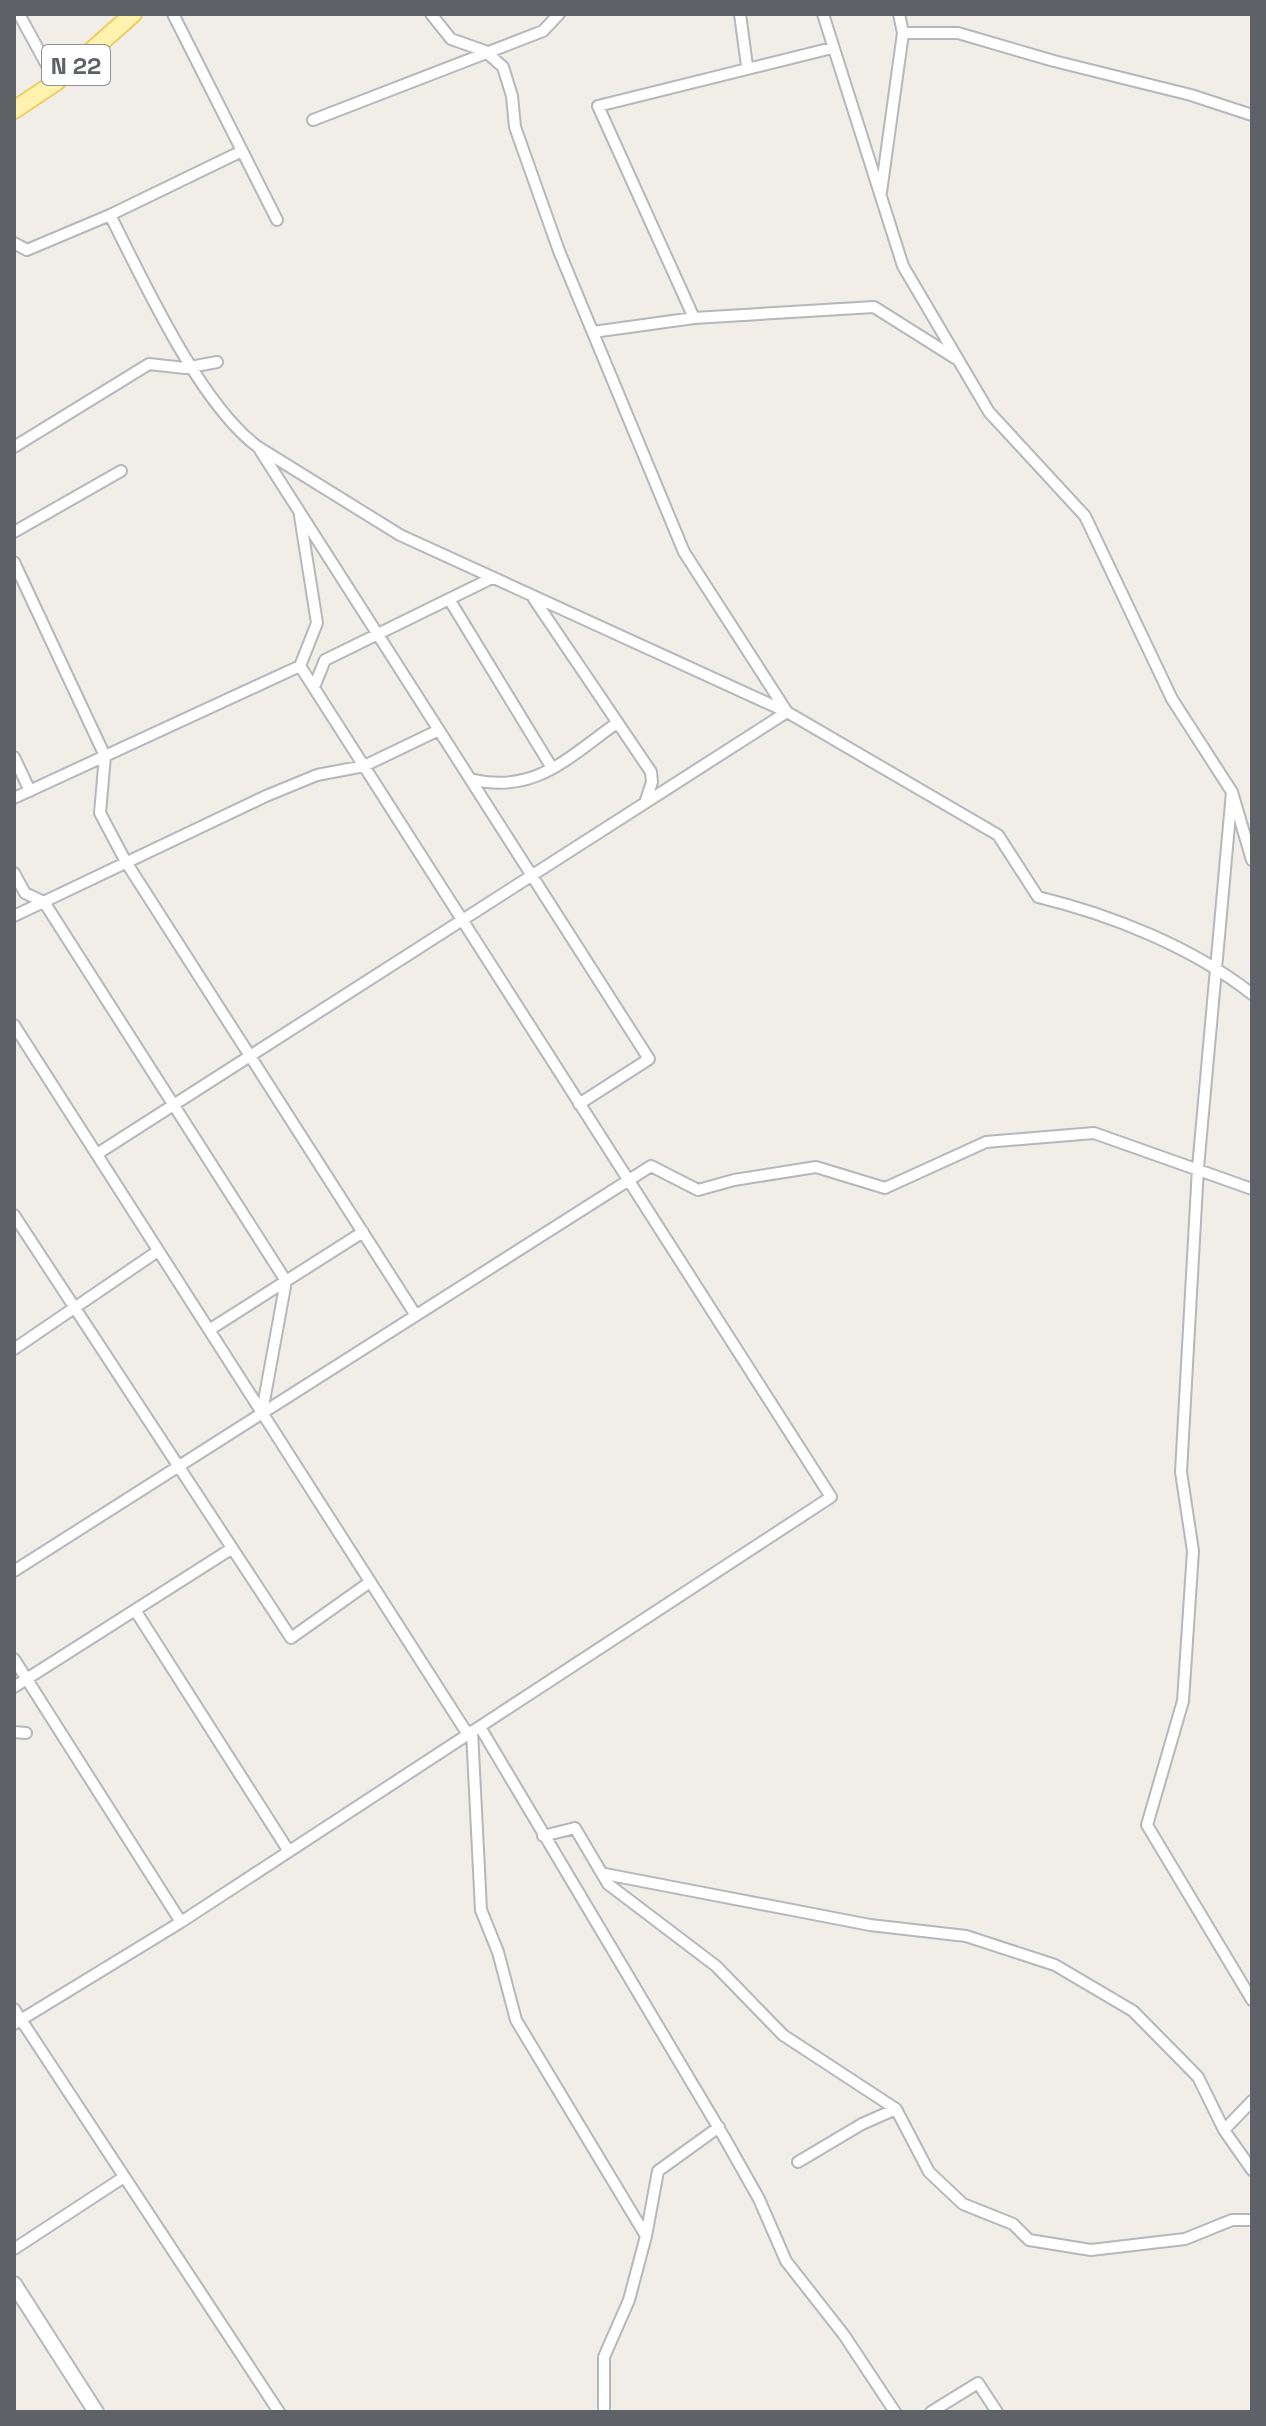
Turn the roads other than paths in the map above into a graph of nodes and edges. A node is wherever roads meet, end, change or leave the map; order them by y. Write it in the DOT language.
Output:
graph roads {
  1 [pos="19,14"];
  2 [pos="133,14"];
  3 [pos="173,14"];
  4 [pos="431,14"];
  5 [pos="559,14"];
  6 [pos="740,14"];
  7 [pos="823,14"];
  8 [pos="899,14"];
  9 [pos="903,33"];
  10 [pos="832,48"];
  11 [pos="485,51"];
  12 [pos="747,66"];
  13 [pos="56,82"];
  14 [pos="14,110"];
  15 [pos="1252,115"];
  16 [pos="313,120"];
  17 [pos="240,152"];
  18 [pos="880,198"];
  19 [pos="110,215"];
  20 [pos="277,220"];
  21 [pos="14,243"];
  22 [pos="694,318"];
  23 [pos="593,332"];
  24 [pos="959,361"];
  25 [pos="217,362"];
  26 [pos="193,366"];
  27 [pos="14,447"];
  28 [pos="258,447"];
  29 [pos="121,471"];
  30 [pos="299,511"];
  31 [pos="14,532"];
  32 [pos="14,562"];
  33 [pos="492,578"];
  34 [pos="532,597"];
  35 [pos="449,599"];
  36 [pos="378,634"];
  37 [pos="300,666"];
  38 [pos="314,687"];
  39 [pos="787,712"];
  40 [pos="617,723"];
  41 [pos="439,730"];
  42 [pos="105,756"];
  43 [pos="14,757"];
  44 [pos="364,766"];
  45 [pos="552,768"];
  46 [pos="470,779"];
  47 [pos="30,791"];
  48 [pos="1232,792"];
  49 [pos="14,798"];
  50 [pos="645,803"];
  51 [pos="1252,860"];
  52 [pos="126,862"];
  53 [pos="14,873"];
  54 [pos="532,876"];
  55 [pos="44,902"];
  56 [pos="14,916"];
  57 [pos="462,921"];
  58 [pos="1217,966"];
  59 [pos="1252,994"];
  60 [pos="14,1025"];
  61 [pos="250,1056"];
  62 [pos="579,1104"];
  63 [pos="174,1105"];
  64 [pos="97,1154"];
  65 [pos="1198,1168"];
  66 [pos="627,1179"];
  67 [pos="1252,1189"];
  68 [pos="14,1215"];
  69 [pos="363,1232"];
  70 [pos="158,1251"];
  71 [pos="286,1281"];
  72 [pos="75,1307"];
  73 [pos="415,1314"];
  74 [pos="209,1330"];
  75 [pos="14,1349"];
  76 [pos="262,1412"];
  77 [pos="178,1466"];
  78 [pos="231,1549"];
  79 [pos="14,1571"];
  80 [pos="370,1582"];
  81 [pos="135,1610"];
  82 [pos="14,1659"];
  83 [pos="27,1679"];
  84 [pos="14,1687"];
  85 [pos="473,1730"];
  86 [pos="543,1836"];
  87 [pos="288,1850"];
  88 [pos="605,1874"];
  89 [pos="181,1922"];
  90 [pos="1252,2000"];
  91 [pos="14,2009"];
  92 [pos="17,2022"];
  93 [pos="1252,2101"];
  94 [pos="896,2109"];
  95 [pos="719,2127"];
  96 [pos="1224,2130"];
  97 [pos="798,2162"];
  98 [pos="1252,2170"];
  99 [pos="124,2177"];
  100 [pos="1252,2220"];
  101 [pos="646,2236"];
  102 [pos="14,2249"];
  103 [pos="14,2284"];
  104 [pos="96,2412"];
  105 [pos="279,2412"];
  106 [pos="604,2412"];
  107 [pos="895,2412"];
  108 [pos="931,2412"];
  109 [pos="997,2412"];
  1 -- 13 [label="street"];
  2 -- 13 [label="main road, N 22 / N 22"];
  3 -- 17 [label="street"];
  4 -- 11 [label="street"];
  5 -- 11 [label="street"];
  6 -- 12 [label="street"];
  7 -- 10 [label="street"];
  8 -- 9 [label="street"];
  9 -- 15 [label="street"];
  9 -- 18 [label="street"];
  10 -- 12 [label="street"];
  10 -- 18 [label="street"];
  11 -- 16 [label="street"];
  11 -- 23 [label="street"];
  12 -- 22 [label="street"];
  13 -- 14 [label="main road, N 22 / N 22"];
  17 -- 19 [label="street"];
  17 -- 20 [label="street"];
  18 -- 24 [label="street"];
  19 -- 21 [label="street"];
  19 -- 26 [label="street"];
  22 -- 23 [label="street"];
  22 -- 24 [label="street"];
  23 -- 39 [label="street"];
  24 -- 48 [label="street"];
  25 -- 26 [label="street"];
  26 -- 27 [label="street"];
  26 -- 28 [label="street"];
  28 -- 30 [label="street"];
  28 -- 33 [label="street"];
  29 -- 31 [label="street"];
  30 -- 36 [label="street"];
  30 -- 37 [label="street"];
  32 -- 42 [label="street"];
  33 -- 34 [label="street"];
  33 -- 35 [label="street"];
  34 -- 39 [label="street"];
  34 -- 40 [label="street"];
  35 -- 36 [label="street"];
  35 -- 45 [label="street"];
  36 -- 38 [label="street"];
  36 -- 41 [label="street"];
  37 -- 38 [label="street"];
  37 -- 42 [label="street"];
  38 -- 44 [label="street"];
  39 -- 50 [label="street"];
  39 -- 58 [label="street"];
  40 -- 45 [label="street"];
  40 -- 50 [label="street"];
  41 -- 44 [label="street"];
  41 -- 46 [label="street"];
  42 -- 47 [label="street"];
  42 -- 52 [label="street"];
  43 -- 47 [label="street"];
  44 -- 52 [label="street"];
  44 -- 57 [label="street"];
  45 -- 46 [label="street"];
  46 -- 54 [label="street"];
  47 -- 49 [label="street"];
  48 -- 51 [label="street"];
  48 -- 58 [label="street"];
  50 -- 54 [label="street"];
  52 -- 55 [label="street"];
  52 -- 61 [label="street"];
  53 -- 55 [label="street"];
  54 -- 57 [label="street"];
  54 -- 62 [label="street"];
  55 -- 56 [label="street"];
  55 -- 63 [label="street"];
  57 -- 61 [label="street"];
  57 -- 62 [label="street"];
  58 -- 59 [label="street"];
  58 -- 65 [label="street"];
  60 -- 64 [label="street"];
  61 -- 63 [label="street"];
  61 -- 69 [label="street"];
  62 -- 66 [label="street"];
  63 -- 64 [label="street"];
  63 -- 71 [label="street"];
  64 -- 70 [label="street"];
  65 -- 66 [label="street"];
  65 -- 67 [label="street"];
  65 -- 90 [label="street"];
  66 -- 73 [label="street"];
  66 -- 85 [label="street"];
  68 -- 72 [label="street"];
  69 -- 71 [label="street"];
  69 -- 73 [label="street"];
  70 -- 72 [label="street"];
  70 -- 74 [label="street"];
  71 -- 74 [label="street"];
  71 -- 76 [label="street"];
  72 -- 75 [label="street"];
  72 -- 77 [label="street"];
  73 -- 76 [label="street"];
  74 -- 76 [label="street"];
  76 -- 77 [label="street"];
  76 -- 80 [label="street"];
  77 -- 78 [label="street"];
  77 -- 79 [label="street"];
  78 -- 80 [label="street"];
  78 -- 81 [label="street"];
  80 -- 85 [label="street"];
  81 -- 83 [label="street"];
  81 -- 87 [label="street"];
  82 -- 83 [label="street"];
  83 -- 84 [label="street"];
  83 -- 89 [label="street"];
  85 -- 86 [label="street"];
  85 -- 87 [label="street"];
  85 -- 101 [label="street"];
  86 -- 88 [label="street"];
  86 -- 95 [label="street"];
  87 -- 89 [label="street"];
  88 -- 94 [label="street"];
  88 -- 96 [label="street"];
  89 -- 92 [label="street"];
  91 -- 92 [label="street"];
  92 -- 99 [label="street"];
  93 -- 96 [label="street"];
  94 -- 97 [label="street"];
  94 -- 100 [label="street"];
  95 -- 101 [label="street"];
  95 -- 107 [label="street"];
  96 -- 98 [label="street"];
  99 -- 102 [label="street"];
  99 -- 105 [label="street"];
  101 -- 106 [label="street"];
  103 -- 104 [label="main road"];
  108 -- 109 [label="street"];
}
